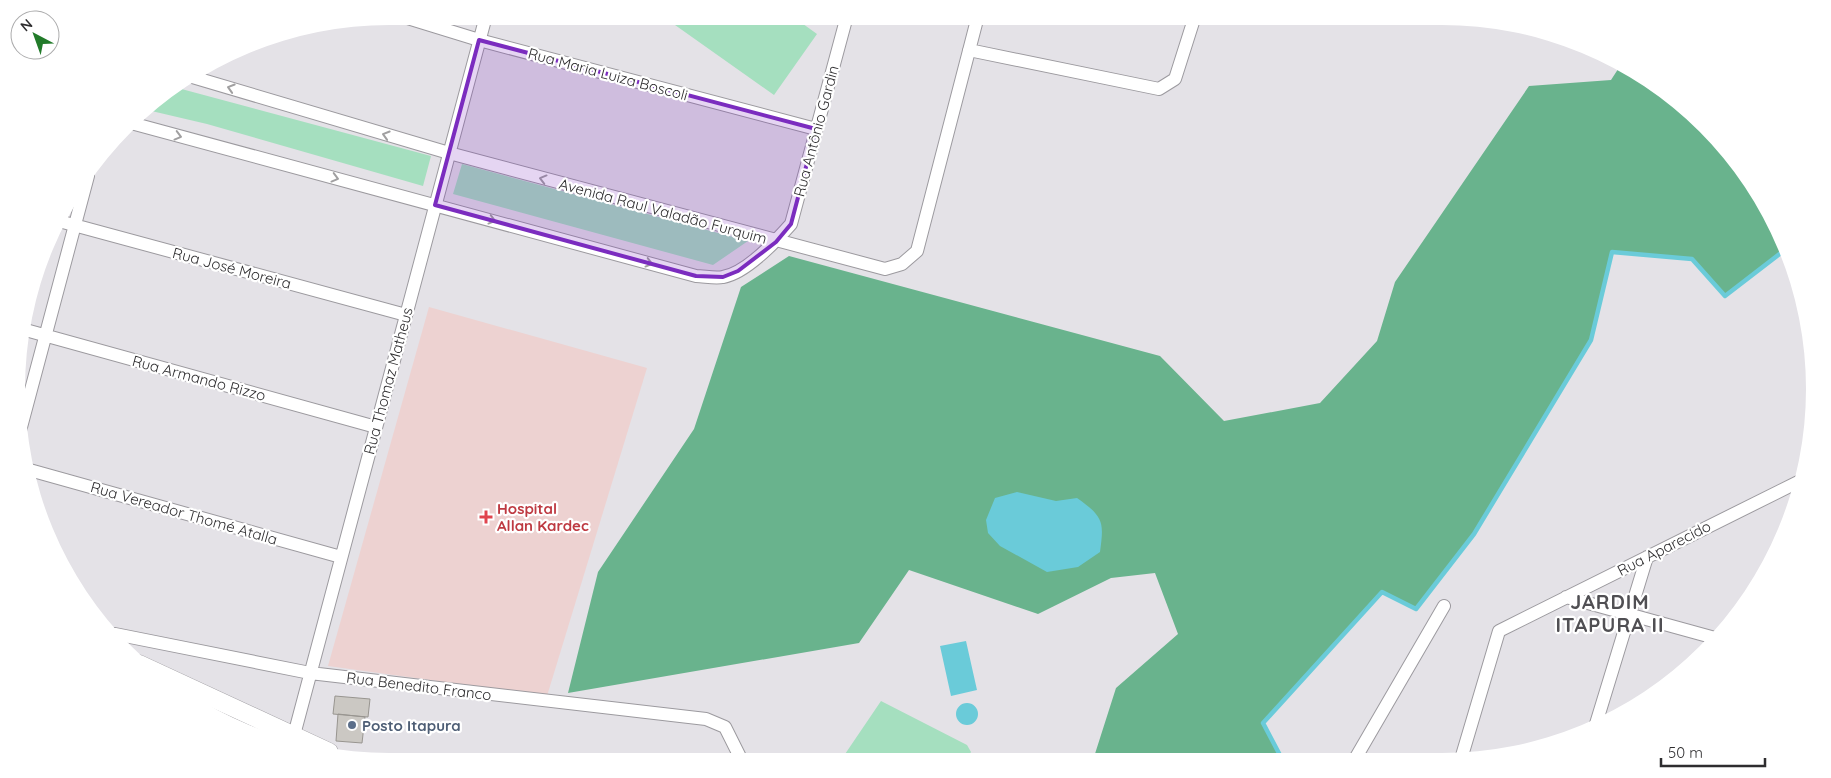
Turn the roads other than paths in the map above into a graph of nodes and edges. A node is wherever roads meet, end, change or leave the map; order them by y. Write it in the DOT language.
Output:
graph roads {
  1 [pos="430,25"];
  2 [pos="483,25"];
  3 [pos="845,25"];
  4 [pos="976,25"];
  5 [pos="1192,25"];
  6 [pos="479,40"];
  7 [pos="969,50"];
  8 [pos="199,79"];
  9 [pos="139,125"];
  10 [pos="816,129"];
  11 [pos="449,153"];
  12 [pos="84,190"];
  13 [pos="435,205"];
  14 [pos="65,224"];
  15 [pos="75,226"];
  16 [pos="776,242"];
  17 [pos="406,315"];
  18 [pos="30,331"];
  19 [pos="45,335"];
  20 [pos="26,409"];
  21 [pos="376,427"];
  22 [pos="34,471"];
  23 [pos="1794,484"];
  24 [pos="341,557"];
  25 [pos="1647,557"];
  26 [pos="1566,597"];
  27 [pos="1444,606"];
  28 [pos="1629,614"];
  29 [pos="122,636"];
  30 [pos="1709,636"];
  31 [pos="310,674"];
  32 [pos="167,678"];
  33 [pos="1599,717"];
  34 [pos="292,740"];
  35 [pos="1463,752"];
  36 [pos="738,753"];
  37 [pos="1358,753"];
  1 -- 6 [label="street, Rua Maria Luiza Boscoli"];
  2 -- 6 [label="street, Rua Thomaz Matheus"];
  3 -- 10 [label="street, Rua Antônio Gardin"];
  4 -- 7 [label="street"];
  5 -- 7 [label="street"];
  6 -- 10 [label="street, Rua Maria Luiza Boscoli"];
  6 -- 11 [label="street, Rua Thomaz Matheus"];
  7 -- 16 [label="street"];
  11 -- 8 [label="street, Avenida Raul Valadão Furquim, one-way"];
  9 -- 13 [label="street, Avenida Raul Valadão Furquim, one-way"];
  10 -- 16 [label="street, Rua Antônio Gardin"];
  11 -- 13 [label="street, Rua Thomaz Matheus"];
  16 -- 11 [label="street, Avenida Raul Valadão Furquim, one-way"];
  12 -- 15 [label="street"];
  13 -- 16 [label="street, Avenida Raul Valadão Furquim, one-way"];
  13 -- 17 [label="street, Rua Thomaz Matheus"];
  14 -- 15 [label="street, Rua José Moreira"];
  15 -- 17 [label="street, Rua José Moreira"];
  15 -- 19 [label="street"];
  17 -- 21 [label="street, Rua Thomaz Matheus"];
  18 -- 19 [label="street, Rua Armando Rizzo"];
  19 -- 20 [label="street"];
  19 -- 21 [label="street, Rua Armando Rizzo"];
  21 -- 24 [label="street, Rua Thomaz Matheus"];
  22 -- 24 [label="street, Rua Vereador Thomé Atalla"];
  23 -- 25 [label="street, Rua Aparecido"];
  24 -- 31 [label="street, Rua Thomaz Matheus"];
  25 -- 26 [label="street, Rua Aparecido"];
  25 -- 28 [label="street"];
  26 -- 28 [label="street"];
  26 -- 35 [label="street, Rua Aparecido"];
  27 -- 37 [label="street"];
  28 -- 30 [label="street"];
  28 -- 33 [label="street"];
  29 -- 31 [label="street, Rua Benedito Franco"];
  31 -- 34 [label="street, Rua Thomaz Matheus"];
  31 -- 36 [label="street, Rua Benedito Franco"];
  32 -- 34 [label="main road"];
}
